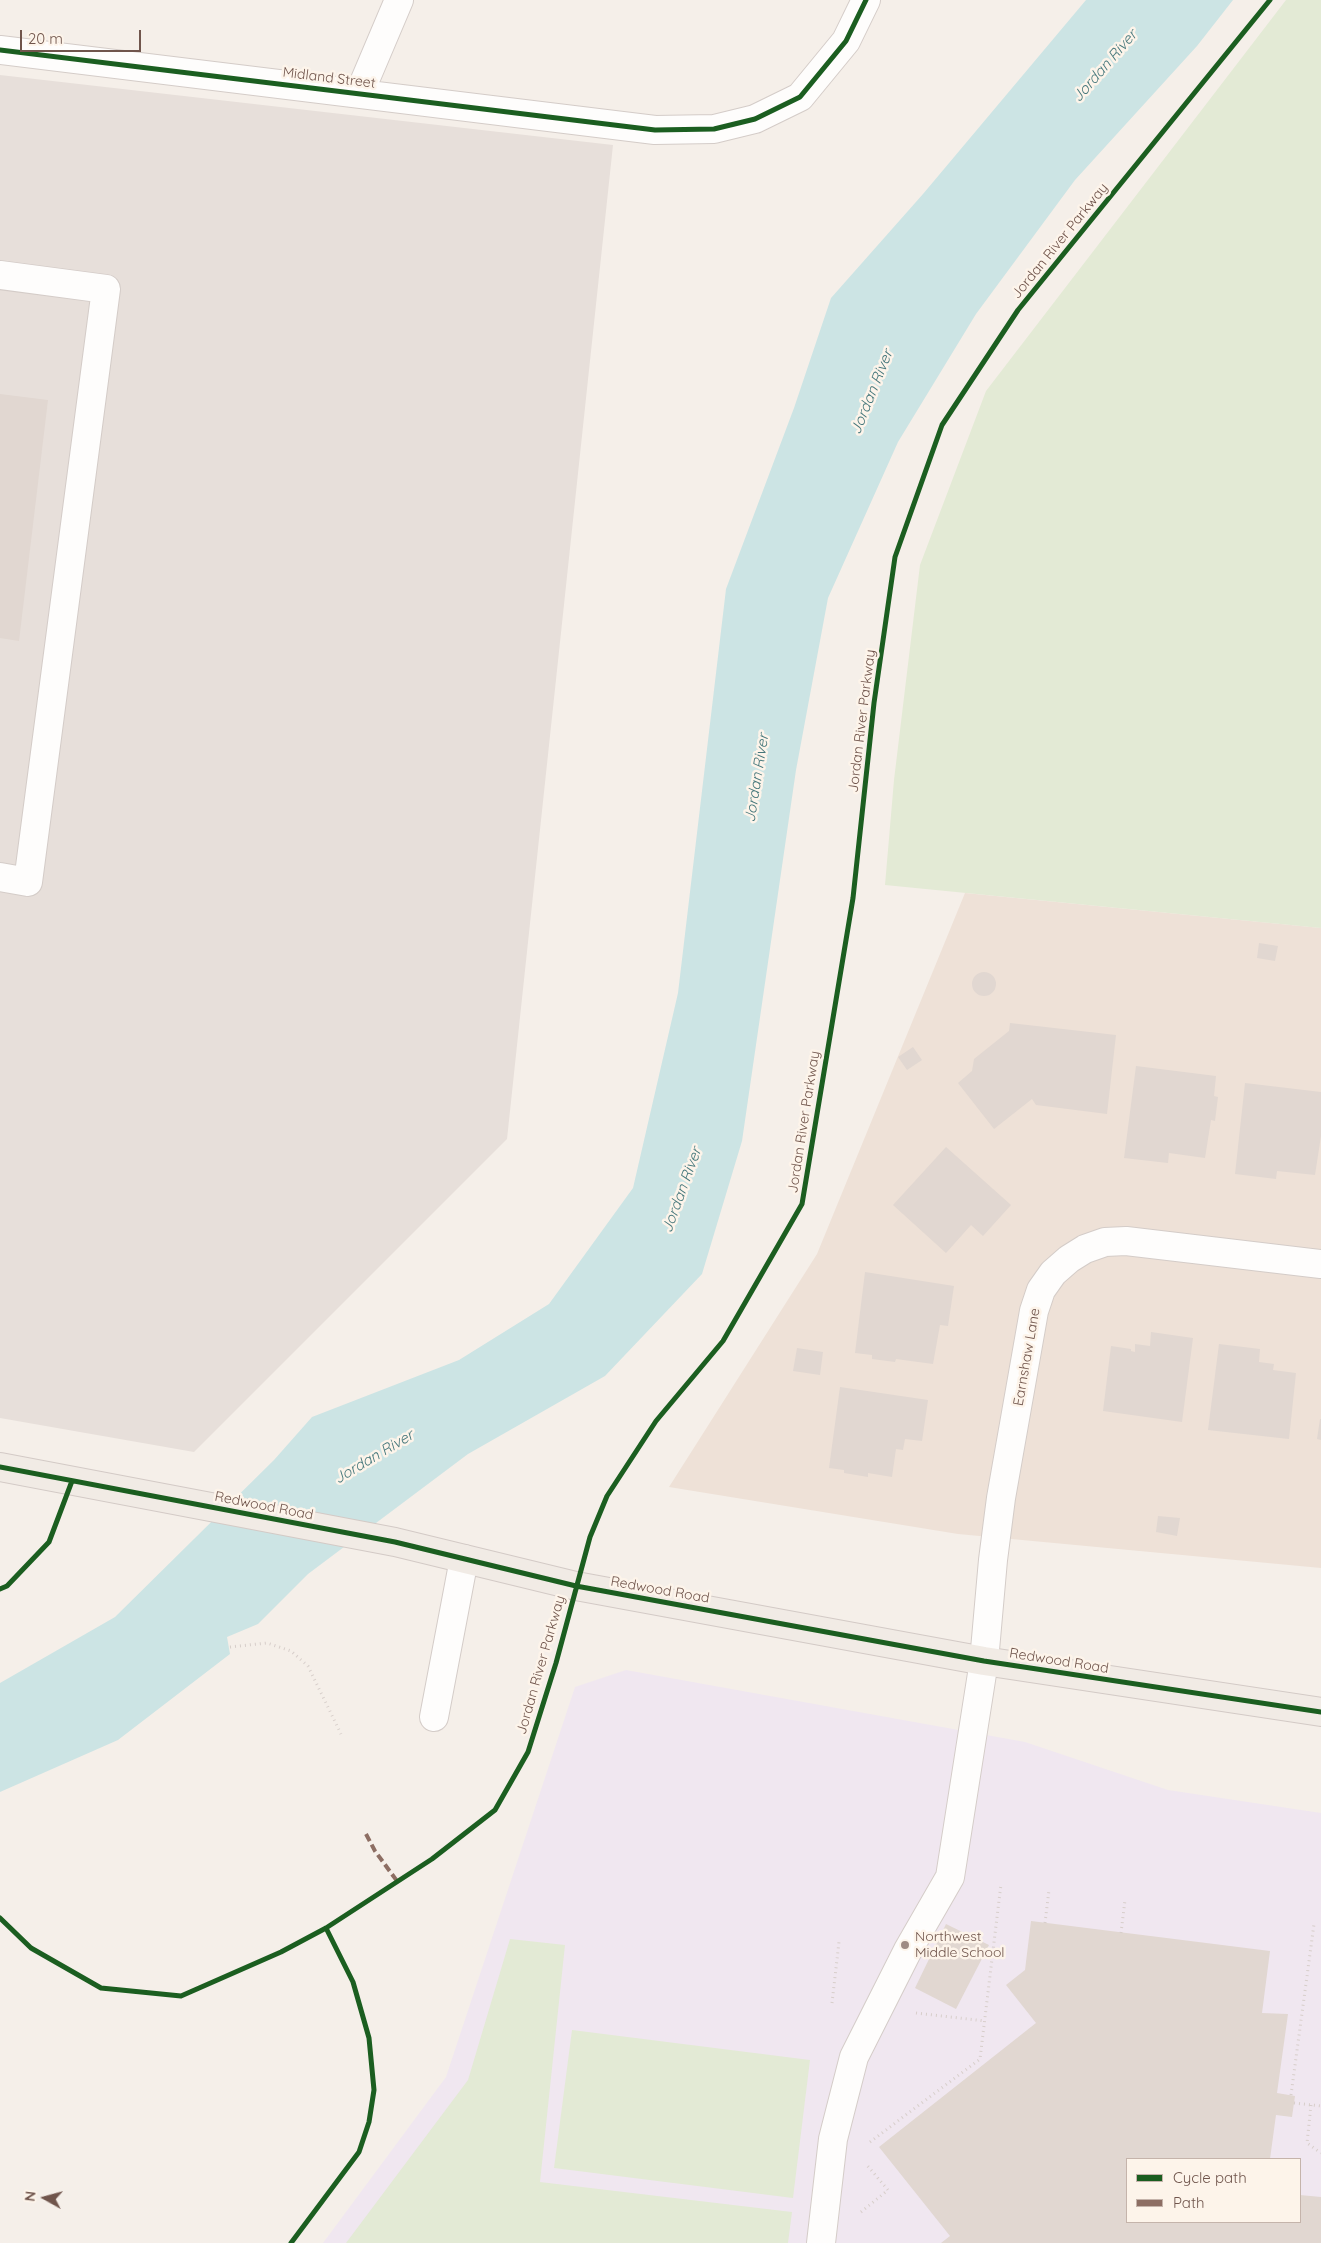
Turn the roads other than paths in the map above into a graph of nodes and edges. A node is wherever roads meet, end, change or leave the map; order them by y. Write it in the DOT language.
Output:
graph roads {
  1 [pos="399,0"];
  2 [pos="866,0"];
  3 [pos="0,50"];
  4 [pos="360,92"];
  5 [pos="0,275"];
  6 [pos="0,877"];
  7 [pos="1321,1264"];
  8 [pos="0,1467"];
  9 [pos="464,1559"];
  10 [pos="984,1661"];
  11 [pos="1321,1712"];
  12 [pos="434,1717"];
  13 [pos="821,2243"];
  1 -- 4 [label="street"];
  2 -- 4 [label="street, Midland Street"];
  3 -- 4 [label="street, Midland Street"];
  5 -- 6 [label="street"];
  7 -- 10 [label="street, Earnshaw Lane"];
  8 -- 9 [label="main road, Redwood Road"];
  9 -- 10 [label="main road, Redwood Road"];
  9 -- 12 [label="street"];
  10 -- 11 [label="main road, Redwood Road"];
  10 -- 13 [label="street, Earnshaw Lane"];
}
